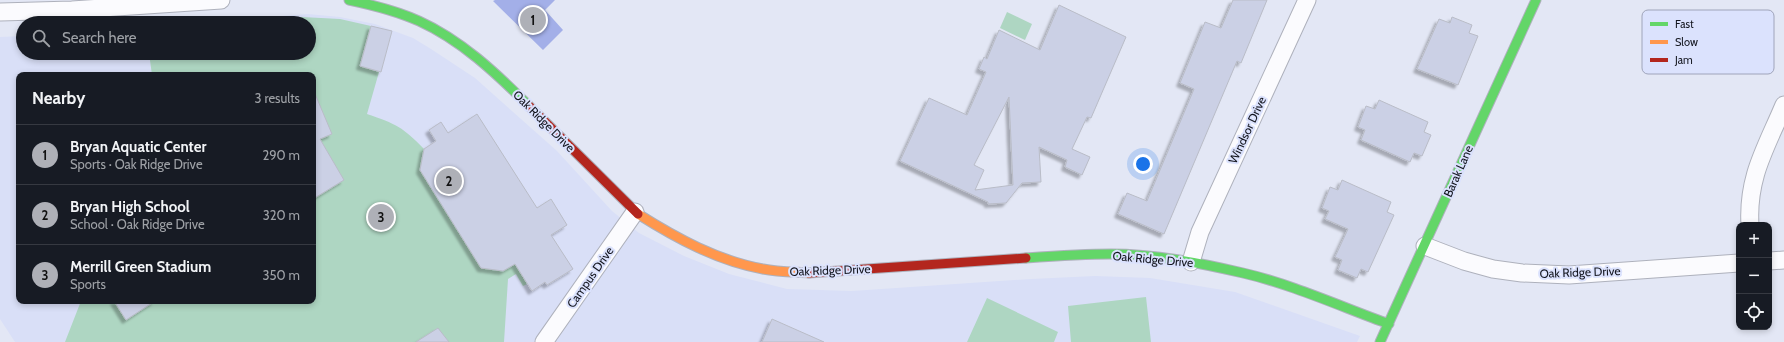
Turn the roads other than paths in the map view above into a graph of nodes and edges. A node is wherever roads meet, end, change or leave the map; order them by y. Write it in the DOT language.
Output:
graph roads {
  1 [pos="221,0"];
  2 [pos="349,0"];
  3 [pos="1306,0"];
  4 [pos="1536,0"];
  5 [pos="0,12"];
  6 [pos="1784,105"];
  7 [pos="635,212"];
  8 [pos="1750,222"];
  9 [pos="1425,246"];
  10 [pos="1784,260"];
  11 [pos="1772,261"];
  12 [pos="1191,262"];
  13 [pos="1736,263"];
  14 [pos="1389,324"];
  15 [pos="544,342"];
  16 [pos="1380,342"];
  1 -- 5 [label="street"];
  2 -- 7 [label="street, Oak Ridge Drive"];
  3 -- 12 [label="street, Windsor Drive"];
  4 -- 9 [label="street, Barak Lane"];
  6 -- 8 [label="street"];
  7 -- 12 [label="street, Oak Ridge Drive"];
  7 -- 15 [label="street, Campus Drive"];
  9 -- 13 [label="street, Oak Ridge Drive"];
  9 -- 14 [label="street, Barak Lane"];
  10 -- 11 [label="street"];
  12 -- 14 [label="street, Oak Ridge Drive"];
  14 -- 16 [label="street, Barak Lane"];
}
